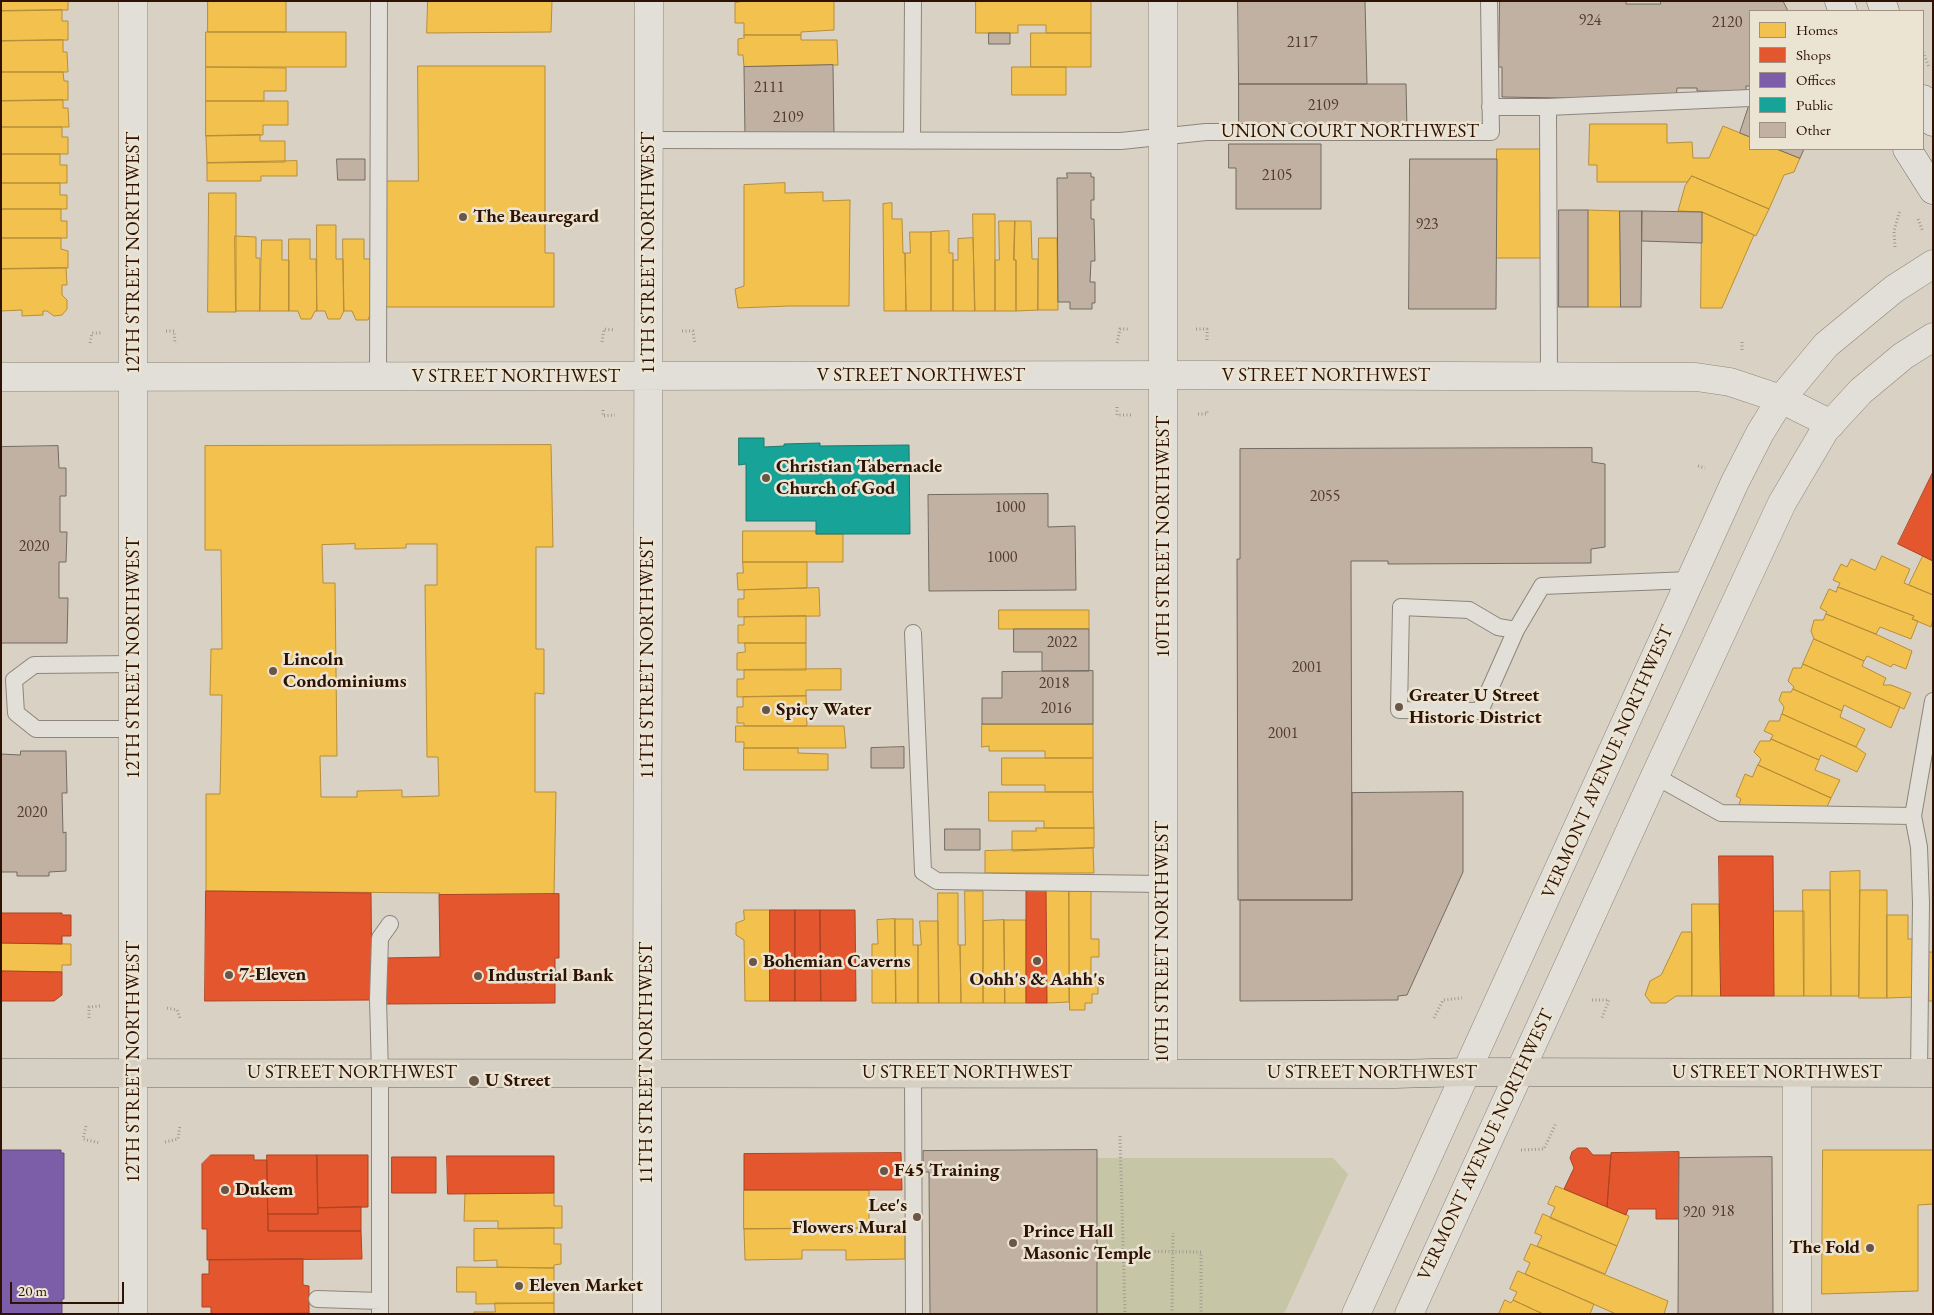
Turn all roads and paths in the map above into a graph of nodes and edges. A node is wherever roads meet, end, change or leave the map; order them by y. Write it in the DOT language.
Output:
graph roads {
  1 [pos="133,1"];
  2 [pos="379,1"];
  3 [pos="648,1"];
  4 [pos="914,1"];
  5 [pos="1163,1"];
  6 [pos="1489,1"];
  7 [pos="1924,54"];
  8 [pos="1933,74"];
  9 [pos="1749,98"];
  10 [pos="1924,101"];
  11 [pos="1490,106"];
  12 [pos="1548,107"];
  13 [pos="1933,122"];
  14 [pos="1164,136"];
  15 [pos="648,140"];
  16 [pos="912,140"];
  17 [pos="1908,150"];
  18 [pos="1933,190"];
  19 [pos="1900,210"];
  20 [pos="1896,253"];
  21 [pos="1933,264"];
  22 [pos="1132,330"];
  23 [pos="1191,330"];
  24 [pos="160,331"];
  25 [pos="618,331"];
  26 [pos="679,331"];
  27 [pos="104,333"];
  28 [pos="1933,337"];
  29 [pos="89,344"];
  30 [pos="695,344"];
  31 [pos="175,345"];
  32 [pos="602,345"];
  33 [pos="1207,345"];
  34 [pos="1117,346"];
  35 [pos="1,376"];
  36 [pos="649,376"];
  37 [pos="1164,376"];
  38 [pos="134,377"];
  39 [pos="378,377"];
  40 [pos="1549,377"];
  41 [pos="1780,399"];
  42 [pos="1117,401"];
  43 [pos="1134,415"];
  44 [pos="1831,424"];
  45 [pos="1690,580"];
  46 [pos="1516,630"];
  47 [pos="913,633"];
  48 [pos="134,664"];
  49 [pos="1933,701"];
  50 [pos="134,729"];
  51 [pos="1655,776"];
  52 [pos="1913,816"];
  53 [pos="1162,884"];
  54 [pos="390,924"];
  55 [pos="1462,998"];
  56 [pos="1592,1000"];
  57 [pos="103,1006"];
  58 [pos="164,1007"];
  59 [pos="89,1018"];
  60 [pos="180,1018"];
  61 [pos="1434,1018"];
  62 [pos="1601,1020"];
  63 [pos="1467,1072"];
  64 [pos="1,1073"];
  65 [pos="134,1073"];
  66 [pos="380,1073"];
  67 [pos="647,1073"];
  68 [pos="913,1073"];
  69 [pos="1162,1073"];
  70 [pos="1519,1073"];
  71 [pos="1797,1073"];
  72 [pos="1926,1073"];
  73 [pos="1556,1123"];
  74 [pos="180,1125"];
  75 [pos="86,1126"];
  76 [pos="1120,1136"];
  77 [pos="162,1142"];
  78 [pos="103,1143"];
  79 [pos="1521,1150"];
  80 [pos="1173,1233"];
  81 [pos="1123,1251"];
  82 [pos="1173,1251"];
  83 [pos="317,1299"];
  84 [pos="380,1308"];
  85 [pos="133,1314"];
  86 [pos="647,1314"];
  87 [pos="914,1314"];
  88 [pos="1125,1314"];
  89 [pos="1172,1314"];
  90 [pos="1201,1314"];
  91 [pos="1356,1314"];
  92 [pos="1409,1314"];
  93 [pos="1797,1314"];
  1 -- 38 [label="street, 12TH STREET NORTHWEST"];
  2 -- 39 [label="lane"];
  3 -- 15 [label="street, 11TH STREET NORTHWEST"];
  4 -- 16 [label="lane"];
  5 -- 14 [label="street, 10TH STREET NORTHWEST"];
  6 -- 11 [label="lane"];
  7 -- 8 [label="path"];
  9 -- 12 [label="lane, UNION COURT NORTHWEST"];
  10 -- 13 [label="street"];
  11 -- 12 [label="lane, UNION COURT NORTHWEST"];
  11 -- 14 [label="lane, UNION COURT NORTHWEST"];
  12 -- 40 [label="lane"];
  14 -- 16 [label="lane"];
  14 -- 37 [label="street, 10TH STREET NORTHWEST"];
  15 -- 16 [label="lane"];
  15 -- 36 [label="street, 11TH STREET NORTHWEST"];
  17 -- 18 [label="street"];
  19 -- 20 [label="path"];
  21 -- 41 [label="street, VERMONT AVENUE NORTHWEST"];
  22 -- 34 [label="path"];
  23 -- 33 [label="path"];
  24 -- 31 [label="path"];
  25 -- 32 [label="path"];
  26 -- 30 [label="path"];
  27 -- 29 [label="path"];
  28 -- 44 [label="street, VERMONT AVENUE NORTHWEST"];
  35 -- 38 [label="street, V STREET NORTHWEST"];
  36 -- 37 [label="street, V STREET NORTHWEST"];
  36 -- 39 [label="street, V STREET NORTHWEST"];
  36 -- 67 [label="street, 11TH STREET NORTHWEST"];
  37 -- 40 [label="street, V STREET NORTHWEST"];
  37 -- 53 [label="street, 10TH STREET NORTHWEST"];
  38 -- 39 [label="street, V STREET NORTHWEST"];
  38 -- 48 [label="street, 12TH STREET NORTHWEST"];
  40 -- 41 [label="street, V STREET NORTHWEST"];
  41 -- 44 [label="street, V STREET NORTHWEST"];
  41 -- 45 [label="street, VERMONT AVENUE NORTHWEST"];
  42 -- 43 [label="path"];
  44 -- 51 [label="street, VERMONT AVENUE NORTHWEST"];
  45 -- 46 [label="lane"];
  45 -- 63 [label="street, VERMONT AVENUE NORTHWEST"];
  46 -- 46 [label="lane"];
  47 -- 53 [label="lane"];
  48 -- 50 [label="street, 12TH STREET NORTHWEST"];
  48 -- 50 [label="lane"];
  49 -- 52 [label="lane"];
  50 -- 65 [label="street, 12TH STREET NORTHWEST"];
  51 -- 52 [label="lane"];
  51 -- 70 [label="street, VERMONT AVENUE NORTHWEST"];
  52 -- 72 [label="lane"];
  53 -- 69 [label="street, 10TH STREET NORTHWEST"];
  54 -- 66 [label="lane"];
  55 -- 61 [label="path"];
  56 -- 62 [label="path"];
  57 -- 59 [label="path"];
  58 -- 60 [label="path"];
  63 -- 69 [label="main road, U STREET NORTHWEST"];
  63 -- 70 [label="main road, U STREET NORTHWEST"];
  63 -- 91 [label="street, VERMONT AVENUE NORTHWEST"];
  64 -- 65 [label="main road, U STREET NORTHWEST"];
  65 -- 66 [label="main road, U STREET NORTHWEST"];
  65 -- 85 [label="street, 12TH STREET NORTHWEST"];
  66 -- 67 [label="main road, U STREET NORTHWEST"];
  66 -- 84 [label="lane"];
  67 -- 68 [label="main road, U STREET NORTHWEST"];
  67 -- 86 [label="street, 11TH STREET NORTHWEST"];
  68 -- 69 [label="main road, U STREET NORTHWEST"];
  68 -- 87 [label="lane"];
  70 -- 71 [label="main road, U STREET NORTHWEST"];
  70 -- 92 [label="street, VERMONT AVENUE NORTHWEST"];
  71 -- 72 [label="main road, U STREET NORTHWEST"];
  71 -- 93 [label="street"];
  73 -- 79 [label="path"];
  74 -- 77 [label="path"];
  75 -- 78 [label="path"];
  76 -- 81 [label="path"];
  80 -- 82 [label="path"];
  81 -- 82 [label="path"];
  81 -- 88 [label="path"];
  82 -- 89 [label="path"];
  82 -- 90 [label="path"];
  83 -- 84 [label="lane"];
}
